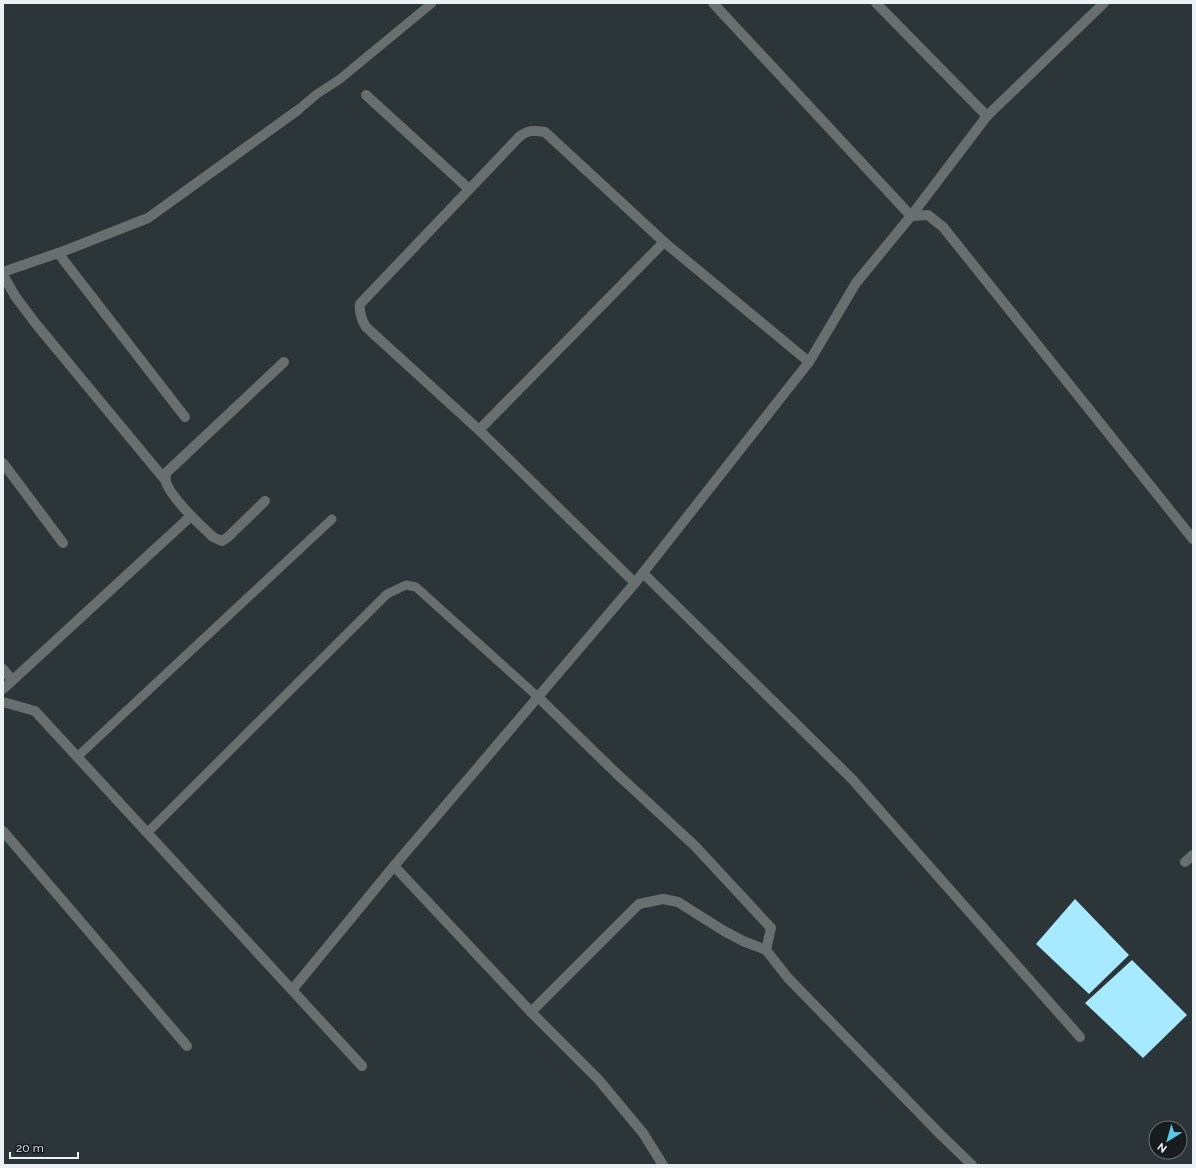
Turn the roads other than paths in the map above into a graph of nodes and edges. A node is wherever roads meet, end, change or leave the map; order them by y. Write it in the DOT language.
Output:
graph roads {
  1 [pos="432,3"];
  2 [pos="713,3"];
  3 [pos="876,3"];
  4 [pos="1104,3"];
  5 [pos="366,95"];
  6 [pos="298,110"];
  7 [pos="987,116"];
  8 [pos="469,189"];
  9 [pos="911,216"];
  10 [pos="664,242"];
  11 [pos="58,253"];
  12 [pos="3,273"];
  13 [pos="284,362"];
  14 [pos="809,362"];
  15 [pos="185,417"];
  16 [pos="479,430"];
  17 [pos="3,463"];
  18 [pos="166,481"];
  19 [pos="265,500"];
  20 [pos="191,516"];
  21 [pos="332,519"];
  22 [pos="1193,539"];
  23 [pos="63,543"];
  24 [pos="643,572"];
  25 [pos="635,583"];
  26 [pos="3,669"];
  27 [pos="12,680"];
  28 [pos="3,689"];
  29 [pos="538,697"];
  30 [pos="3,702"];
  31 [pos="77,757"];
  32 [pos="3,831"];
  33 [pos="146,834"];
  34 [pos="394,866"];
  35 [pos="766,950"];
  36 [pos="292,990"];
  37 [pos="531,1012"];
  38 [pos="1080,1037"];
  39 [pos="187,1046"];
  40 [pos="362,1066"];
  41 [pos="663,1165"];
  42 [pos="972,1165"];
  1 -- 6 [label="lane"];
  2 -- 9 [label="street"];
  3 -- 7 [label="street"];
  4 -- 7 [label="street"];
  5 -- 8 [label="street"];
  6 -- 11 [label="street"];
  7 -- 9 [label="street"];
  8 -- 10 [label="street"];
  8 -- 16 [label="street"];
  9 -- 14 [label="street"];
  9 -- 22 [label="street"];
  10 -- 14 [label="street"];
  10 -- 16 [label="street"];
  11 -- 12 [label="street"];
  11 -- 15 [label="street"];
  12 -- 18 [label="street"];
  13 -- 18 [label="street"];
  14 -- 24 [label="street"];
  16 -- 25 [label="street"];
  17 -- 23 [label="street"];
  18 -- 20 [label="street"];
  19 -- 20 [label="street"];
  20 -- 27 [label="street"];
  21 -- 31 [label="lane"];
  24 -- 25 [label="street"];
  24 -- 38 [label="street"];
  25 -- 29 [label="street"];
  26 -- 27 [label="street"];
  27 -- 28 [label="street"];
  29 -- 33 [label="lane"];
  29 -- 34 [label="street"];
  29 -- 35 [label="street"];
  30 -- 31 [label="street"];
  31 -- 33 [label="street"];
  32 -- 39 [label="street"];
  33 -- 36 [label="street"];
  34 -- 36 [label="street"];
  34 -- 37 [label="street"];
  35 -- 37 [label="street"];
  35 -- 42 [label="street"];
  36 -- 40 [label="street"];
  37 -- 41 [label="street"];
}
